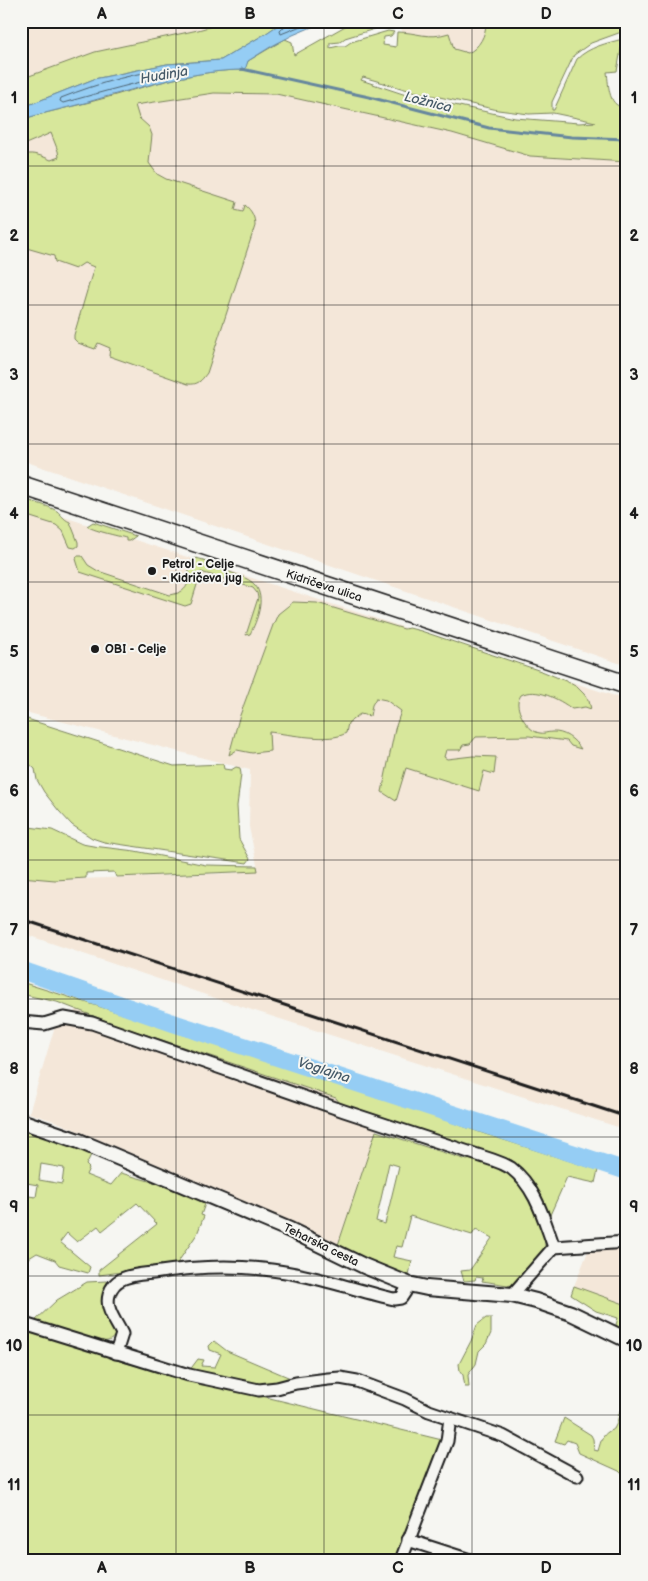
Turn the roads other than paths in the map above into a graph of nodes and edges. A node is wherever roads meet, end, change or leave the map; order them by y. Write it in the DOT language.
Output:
graph roads {
  1 [pos="21,485"];
  2 [pos="627,685"];
  3 [pos="21,1022"];
  4 [pos="21,1121"];
  5 [pos="627,1242"];
  6 [pos="554,1247"];
  7 [pos="408,1284"];
  8 [pos="512,1295"];
  9 [pos="21,1323"];
  10 [pos="627,1340"];
  11 [pos="116,1353"];
  12 [pos="450,1418"];
  13 [pos="576,1476"];
  14 [pos="408,1540"];
  15 [pos="401,1560"];
  16 [pos="470,1560"];
  1 -- 2 [label="main road, Kidričeva ulica"];
  3 -- 6 [label="street"];
  4 -- 7 [label="street, Teharska cesta"];
  5 -- 6 [label="street"];
  6 -- 8 [label="street"];
  7 -- 8 [label="street, Teharska cesta"];
  7 -- 11 [label="street"];
  8 -- 10 [label="street, Teharska cesta"];
  9 -- 11 [label="street"];
  11 -- 12 [label="street"];
  12 -- 13 [label="street"];
  12 -- 14 [label="street"];
  14 -- 15 [label="street"];
  14 -- 16 [label="street"];
}
